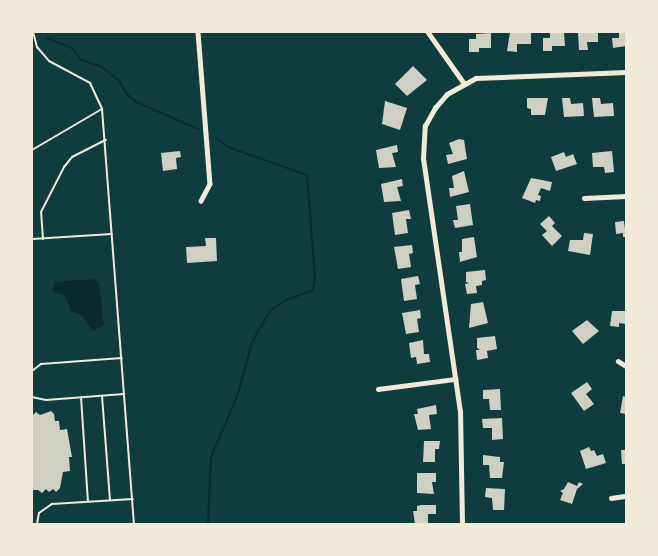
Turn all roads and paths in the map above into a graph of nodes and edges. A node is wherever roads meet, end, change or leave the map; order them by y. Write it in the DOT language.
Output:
graph roads {
  1 [pos="33,32"];
  2 [pos="198,32"];
  3 [pos="431,33"];
  4 [pos="627,72"];
  5 [pos="464,83"];
  6 [pos="102,109"];
  7 [pos="106,140"];
  8 [pos="32,150"];
  9 [pos="627,196"];
  10 [pos="584,198"];
  11 [pos="201,201"];
  12 [pos="113,234"];
  13 [pos="32,239"];
  14 [pos="43,239"];
  15 [pos="122,358"];
  16 [pos="618,362"];
  17 [pos="627,366"];
  18 [pos="32,371"];
  19 [pos="455,379"];
  20 [pos="378,389"];
  21 [pos="125,394"];
  22 [pos="102,396"];
  23 [pos="32,397"];
  24 [pos="81,397"];
  25 [pos="627,496"];
  26 [pos="610,498"];
  27 [pos="133,500"];
  28 [pos="110,501"];
  29 [pos="88,502"];
  30 [pos="37,525"];
  31 [pos="134,525"];
  32 [pos="462,525"];
  1 -- 6 [label="lane"];
  2 -- 11 [label="street"];
  3 -- 5 [label="street"];
  4 -- 5 [label="street"];
  5 -- 19 [label="street"];
  6 -- 7 [label="lane"];
  6 -- 8 [label="lane"];
  7 -- 12 [label="lane"];
  7 -- 14 [label="lane"];
  9 -- 10 [label="street"];
  12 -- 14 [label="lane"];
  12 -- 15 [label="lane"];
  13 -- 14 [label="lane"];
  15 -- 18 [label="lane"];
  15 -- 21 [label="lane"];
  16 -- 17 [label="street"];
  19 -- 20 [label="street"];
  19 -- 32 [label="street"];
  21 -- 22 [label="lane"];
  21 -- 27 [label="lane"];
  22 -- 24 [label="lane"];
  22 -- 28 [label="lane"];
  23 -- 24 [label="lane"];
  24 -- 29 [label="lane"];
  25 -- 26 [label="street"];
  27 -- 28 [label="lane"];
  27 -- 31 [label="lane"];
  28 -- 29 [label="lane"];
  29 -- 30 [label="lane"];
}
